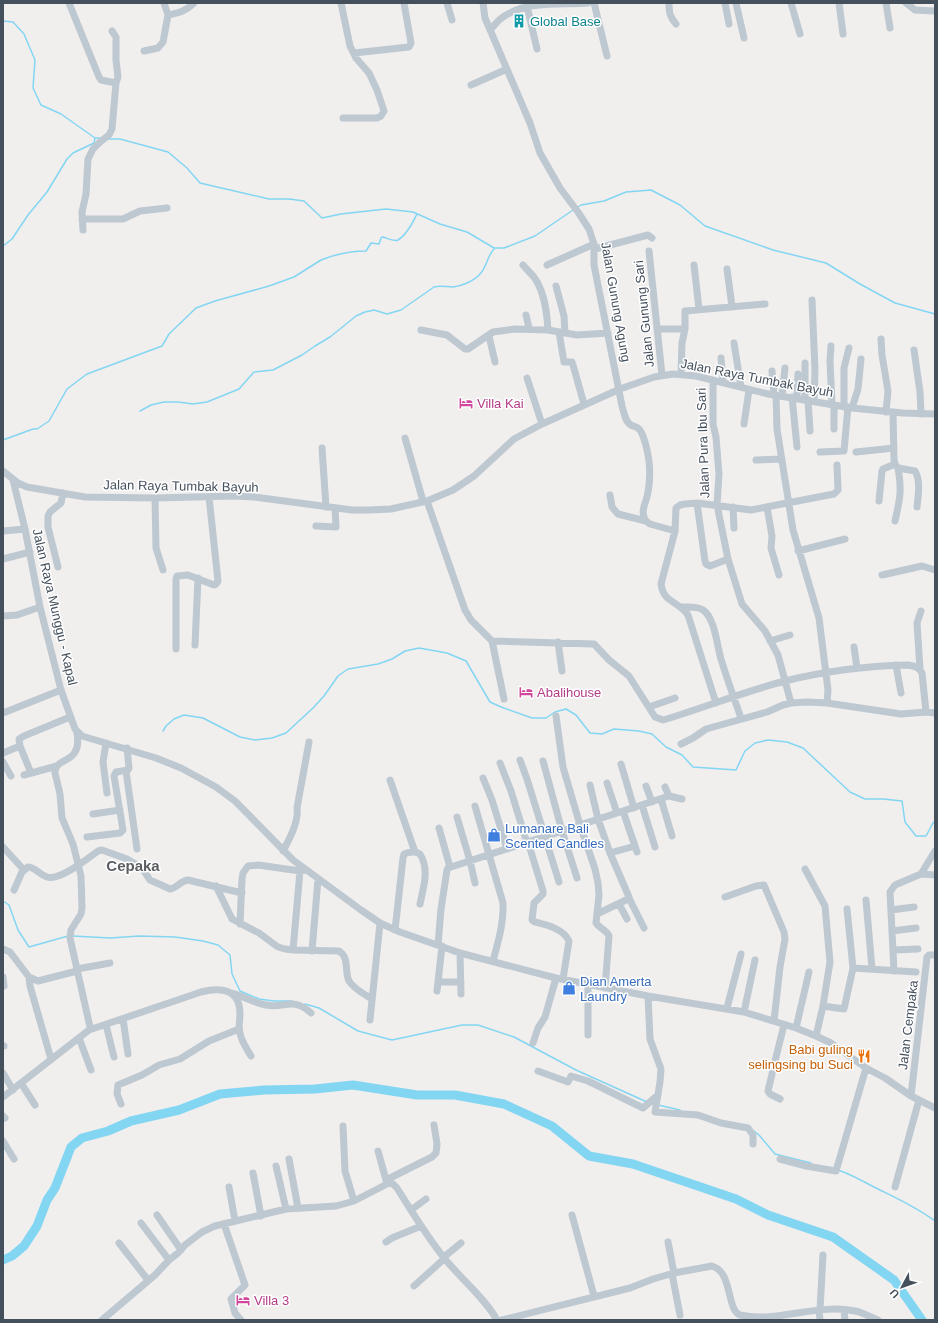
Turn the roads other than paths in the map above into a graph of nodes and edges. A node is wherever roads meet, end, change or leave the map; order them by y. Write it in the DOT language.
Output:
graph roads {
  1 [pos="69,3"];
  2 [pos="164,3"];
  3 [pos="194,3"];
  4 [pos="341,3"];
  5 [pos="404,3"];
  6 [pos="447,3"];
  7 [pos="483,3"];
  8 [pos="588,3"];
  9 [pos="594,3"];
  10 [pos="669,3"];
  11 [pos="725,3"];
  12 [pos="736,3"];
  13 [pos="791,3"];
  14 [pos="839,3"];
  15 [pos="886,3"];
  16 [pos="906,3"];
  17 [pos="527,6"];
  18 [pos="918,7"];
  19 [pos="935,12"];
  20 [pos="168,15"];
  21 [pos="452,20"];
  22 [pos="676,24"];
  23 [pos="729,24"];
  24 [pos="890,28"];
  25 [pos="490,30"];
  26 [pos="800,34"];
  27 [pos="843,34"];
  28 [pos="116,35"];
  29 [pos="744,38"];
  30 [pos="537,49"];
  31 [pos="144,51"];
  32 [pos="354,53"];
  33 [pos="607,56"];
  34 [pos="507,69"];
  35 [pos="116,84"];
  36 [pos="470,85"];
  37 [pos="343,118"];
  38 [pos="167,208"];
  39 [pos="82,219"];
  40 [pos="83,230"];
  41 [pos="652,238"];
  42 [pos="594,246"];
  43 [pos="649,251"];
  44 [pos="523,265"];
  45 [pos="547,265"];
  46 [pos="694,265"];
  47 [pos="727,269"];
  48 [pos="556,286"];
  49 [pos="812,300"];
  50 [pos="765,304"];
  51 [pos="732,306"];
  52 [pos="699,309"];
  53 [pos="526,315"];
  54 [pos="529,328"];
  55 [pos="657,329"];
  56 [pos="684,329"];
  57 [pos="421,330"];
  58 [pos="548,330"];
  59 [pos="562,332"];
  60 [pos="608,333"];
  61 [pos="489,336"];
  62 [pos="881,339"];
  63 [pos="734,343"];
  64 [pos="832,346"];
  65 [pos="849,348"];
  66 [pos="914,350"];
  67 [pos="721,358"];
  68 [pos="862,359"];
  69 [pos="494,362"];
  70 [pos="805,363"];
  71 [pos="785,368"];
  72 [pos="772,371"];
  73 [pos="681,374"];
  74 [pos="798,374"];
  75 [pos="662,375"];
  76 [pos="527,378"];
  77 [pos="713,380"];
  78 [pos="723,382"];
  79 [pos="741,387"];
  80 [pos="620,389"];
  81 [pos="749,390"];
  82 [pos="786,395"];
  83 [pos="809,400"];
  84 [pos="584,404"];
  85 [pos="833,405"];
  86 [pos="848,407"];
  87 [pos="889,412"];
  88 [pos="920,414"];
  89 [pos="935,414"];
  90 [pos="542,424"];
  91 [pos="744,424"];
  92 [pos="834,429"];
  93 [pos="810,431"];
  94 [pos="405,438"];
  95 [pos="322,448"];
  96 [pos="797,448"];
  97 [pos="894,448"];
  98 [pos="820,452"];
  99 [pos="856,452"];
  100 [pos="782,459"];
  101 [pos="756,460"];
  102 [pos="837,465"];
  103 [pos="897,466"];
  104 [pos="3,471"];
  105 [pos="13,480"];
  106 [pos="27,486"];
  107 [pos="63,493"];
  108 [pos="610,495"];
  109 [pos="18,497"];
  110 [pos="209,497"];
  111 [pos="155,498"];
  112 [pos="425,501"];
  113 [pos="880,501"];
  114 [pos="697,503"];
  115 [pos="788,503"];
  116 [pos="717,505"];
  117 [pos="326,507"];
  118 [pos="733,507"];
  119 [pos="767,507"];
  120 [pos="917,507"];
  121 [pos="335,508"];
  122 [pos="646,521"];
  123 [pos="895,521"];
  124 [pos="316,526"];
  125 [pos="734,528"];
  126 [pos="25,529"];
  127 [pos="3,531"];
  128 [pos="675,532"];
  129 [pos="845,539"];
  130 [pos="798,551"];
  131 [pos="30,552"];
  132 [pos="3,559"];
  133 [pos="728,559"];
  134 [pos="58,567"];
  135 [pos="163,570"];
  136 [pos="935,570"];
  137 [pos="779,575"];
  138 [pos="882,575"];
  139 [pos="198,578"];
  140 [pos="40,607"];
  141 [pos="682,607"];
  142 [pos="921,611"];
  143 [pos="3,616"];
  144 [pos="790,635"];
  145 [pos="492,641"];
  146 [pos="770,641"];
  147 [pos="558,642"];
  148 [pos="195,645"];
  149 [pos="854,647"];
  150 [pos="176,649"];
  151 [pos="896,665"];
  152 [pos="857,668"];
  153 [pos="920,669"];
  154 [pos="562,671"];
  155 [pos="826,672"];
  156 [pos="785,681"];
  157 [pos="61,690"];
  158 [pos="901,693"];
  159 [pos="734,697"];
  160 [pos="675,698"];
  161 [pos="504,699"];
  162 [pos="716,703"];
  163 [pos="792,703"];
  164 [pos="828,703"];
  165 [pos="649,707"];
  166 [pos="926,712"];
  167 [pos="3,713"];
  168 [pos="935,713"];
  169 [pos="556,716"];
  170 [pos="70,717"];
  171 [pos="741,718"];
  172 [pos="78,733"];
  173 [pos="309,742"];
  174 [pos="106,743"];
  175 [pos="681,744"];
  176 [pos="20,746"];
  177 [pos="127,748"];
  178 [pos="3,753"];
  179 [pos="520,760"];
  180 [pos="543,761"];
  181 [pos="3,762"];
  182 [pos="500,763"];
  183 [pos="621,764"];
  184 [pos="57,766"];
  185 [pos="126,771"];
  186 [pos="32,773"];
  187 [pos="24,775"];
  188 [pos="11,776"];
  189 [pos="483,778"];
  190 [pos="390,780"];
  191 [pos="607,783"];
  192 [pos="590,785"];
  193 [pos="646,786"];
  194 [pos="665,788"];
  195 [pos="107,793"];
  196 [pos="669,796"];
  197 [pos="661,799"];
  198 [pos="682,799"];
  199 [pos="652,802"];
  200 [pos="642,805"];
  201 [pos="475,806"];
  202 [pos="634,808"];
  203 [pos="120,810"];
  204 [pos="620,812"];
  205 [pos="93,814"];
  206 [pos="457,817"];
  207 [pos="598,819"];
  208 [pos="580,825"];
  209 [pos="439,828"];
  210 [pos="562,831"];
  211 [pos="672,836"];
  212 [pos="87,837"];
  213 [pos="545,837"];
  214 [pos="527,842"];
  215 [pos="3,847"];
  216 [pos="655,847"];
  217 [pos="137,849"];
  218 [pos="507,849"];
  219 [pos="283,851"];
  220 [pos="415,852"];
  221 [pos="935,852"];
  222 [pos="610,854"];
  223 [pos="490,855"];
  224 [pos="470,861"];
  225 [pos="78,865"];
  226 [pos="449,868"];
  227 [pos="805,868"];
  228 [pos="24,870"];
  229 [pos="303,871"];
  230 [pos="921,874"];
  231 [pos="935,875"];
  232 [pos="577,878"];
  233 [pos="318,879"];
  234 [pos="559,882"];
  235 [pos="475,883"];
  236 [pos="216,886"];
  237 [pos="14,890"];
  238 [pos="242,892"];
  239 [pos="725,897"];
  240 [pos="629,898"];
  241 [pos="866,900"];
  242 [pos="420,904"];
  243 [pos="619,904"];
  244 [pos="914,907"];
  245 [pos="847,909"];
  246 [pos="891,910"];
  247 [pos="597,914"];
  248 [pos="627,919"];
  249 [pos="380,923"];
  250 [pos="240,924"];
  251 [pos="644,928"];
  252 [pos="916,928"];
  253 [pos="395,930"];
  254 [pos="892,931"];
  255 [pos="440,946"];
  256 [pos="3,949"];
  257 [pos="918,949"];
  258 [pos="293,950"];
  259 [pos="893,950"];
  260 [pos="312,951"];
  261 [pos="460,953"];
  262 [pos="741,954"];
  263 [pos="932,956"];
  264 [pos="755,960"];
  265 [pos="493,961"];
  266 [pos="110,963"];
  267 [pos="853,968"];
  268 [pos="872,969"];
  269 [pos="77,970"];
  270 [pos="894,971"];
  271 [pos="809,972"];
  272 [pos="916,972"];
  273 [pos="3,977"];
  274 [pos="29,977"];
  275 [pos="556,978"];
  276 [pos="564,979"];
  277 [pos="438,982"];
  278 [pos="461,982"];
  279 [pos="588,985"];
  280 [pos="4,986"];
  281 [pos="606,988"];
  282 [pos="437,991"];
  283 [pos="230,993"];
  284 [pos="461,994"];
  285 [pos="648,996"];
  286 [pos="372,999"];
  287 [pos="824,1006"];
  288 [pos="727,1008"];
  289 [pos="310,1012"];
  290 [pos="744,1012"];
  291 [pos="123,1019"];
  292 [pos="370,1020"];
  293 [pos="774,1021"];
  294 [pos="106,1025"];
  295 [pos="784,1025"];
  296 [pos="796,1028"];
  297 [pos="239,1029"];
  298 [pos="90,1030"];
  299 [pos="588,1035"];
  300 [pos="816,1036"];
  301 [pos="79,1038"];
  302 [pos="533,1043"];
  303 [pos="128,1054"];
  304 [pos="251,1056"];
  305 [pos="114,1057"];
  306 [pos="51,1059"];
  307 [pos="866,1068"];
  308 [pos="91,1070"];
  309 [pos="538,1071"];
  310 [pos="3,1073"];
  311 [pos="21,1083"];
  312 [pos="13,1090"];
  313 [pos="911,1096"];
  314 [pos="3,1097"];
  315 [pos="780,1098"];
  316 [pos="652,1100"];
  317 [pos="919,1100"];
  318 [pos="121,1104"];
  319 [pos="35,1105"];
  320 [pos="935,1108"];
  321 [pos="434,1125"];
  322 [pos="343,1126"];
  323 [pos="3,1141"];
  324 [pos="753,1144"];
  325 [pos="378,1151"];
  326 [pos="289,1158"];
  327 [pos="14,1159"];
  328 [pos="780,1159"];
  329 [pos="276,1166"];
  330 [pos="253,1173"];
  331 [pos="386,1182"];
  332 [pos="229,1187"];
  333 [pos="895,1187"];
  334 [pos="426,1199"];
  335 [pos="354,1201"];
  336 [pos="298,1208"];
  337 [pos="286,1209"];
  338 [pos="410,1210"];
  339 [pos="157,1215"];
  340 [pos="261,1216"];
  341 [pos="572,1216"];
  342 [pos="235,1221"];
  343 [pos="141,1223"];
  344 [pos="224,1224"];
  345 [pos="421,1226"];
  346 [pos="386,1242"];
  347 [pos="668,1242"];
  348 [pos="119,1243"];
  349 [pos="460,1244"];
  350 [pos="181,1250"];
  351 [pos="823,1255"];
  352 [pos="444,1258"];
  353 [pos="169,1260"];
  354 [pos="673,1274"];
  355 [pos="148,1280"];
  356 [pos="414,1286"];
  357 [pos="594,1296"];
  358 [pos="820,1310"];
  359 [pos="844,1310"];
  360 [pos="856,1311"];
  361 [pos="680,1315"];
  362 [pos="788,1318"];
  363 [pos="102,1320"];
  364 [pos="241,1320"];
  365 [pos="497,1320"];
  366 [pos="502,1320"];
  367 [pos="820,1320"];
  368 [pos="845,1320"];
  369 [pos="857,1320"];
  370 [pos="878,1320"];
  1 -- 35 [label="street"];
  2 -- 20 [label="street"];
  3 -- 20 [label="street"];
  4 -- 32 [label="street"];
  5 -- 32 [label="street"];
  6 -- 21 [label="street"];
  7 -- 25 [label="street, Jalan Gunung Agung"];
  8 -- 17 [label="street"];
  9 -- 33 [label="street"];
  10 -- 22 [label="street"];
  11 -- 23 [label="street"];
  12 -- 29 [label="street"];
  13 -- 26 [label="street"];
  14 -- 27 [label="street"];
  15 -- 24 [label="street"];
  16 -- 18 [label="street"];
  17 -- 25 [label="street"];
  17 -- 30 [label="street"];
  18 -- 19 [label="street"];
  20 -- 31 [label="street"];
  25 -- 34 [label="street, Jalan Gunung Agung"];
  28 -- 35 [label="street"];
  32 -- 37 [label="street"];
  34 -- 36 [label="street"];
  34 -- 42 [label="street, Jalan Gunung Agung"];
  35 -- 39 [label="street"];
  38 -- 39 [label="street"];
  39 -- 40 [label="street"];
  41 -- 42 [label="street"];
  42 -- 45 [label="street"];
  42 -- 60 [label="street, Jalan Gunung Agung"];
  43 -- 55 [label="street, Jalan Gunung Sari"];
  44 -- 58 [label="street"];
  46 -- 52 [label="street"];
  47 -- 51 [label="street"];
  48 -- 59 [label="street"];
  49 -- 83 [label="street"];
  50 -- 51 [label="street, Jalan Pura Ibu Sari"];
  51 -- 52 [label="street, Jalan Pura Ibu Sari"];
  52 -- 56 [label="street, Jalan Pura Ibu Sari"];
  53 -- 54 [label="street"];
  54 -- 58 [label="street"];
  54 -- 61 [label="street"];
  55 -- 56 [label="street"];
  55 -- 75 [label="street, Jalan Gunung Sari"];
  56 -- 73 [label="street, Jalan Pura Ibu Sari"];
  57 -- 61 [label="street"];
  58 -- 59 [label="street"];
  59 -- 60 [label="street"];
  59 -- 84 [label="street"];
  60 -- 80 [label="street, Jalan Gunung Agung"];
  61 -- 69 [label="street"];
  62 -- 87 [label="street"];
  63 -- 79 [label="street"];
  64 -- 85 [label="street"];
  65 -- 86 [label="street"];
  66 -- 88 [label="street"];
  67 -- 78 [label="street"];
  68 -- 86 [label="street"];
  70 -- 83 [label="street"];
  71 -- 82 [label="street"];
  72 -- 82 [label="street"];
  73 -- 75 [label="street, Jalan Raya Tumbak Bayuh"];
  73 -- 77 [label="street, Jalan Raya Tumbak Bayuh"];
  74 -- 82 [label="street"];
  75 -- 80 [label="street, Jalan Raya Tumbak Bayuh"];
  76 -- 90 [label="street"];
  77 -- 78 [label="street, Jalan Raya Tumbak Bayuh"];
  77 -- 116 [label="street, Jalan Pura Ibu Sari"];
  78 -- 79 [label="street, Jalan Raya Tumbak Bayuh"];
  79 -- 81 [label="street, Jalan Raya Tumbak Bayuh"];
  80 -- 84 [label="street, Jalan Raya Tumbak Bayuh"];
  80 -- 122 [label="street, Jalan Gunung Agung"];
  81 -- 82 [label="street, Jalan Raya Tumbak Bayuh"];
  81 -- 91 [label="street"];
  82 -- 83 [label="street, Jalan Raya Tumbak Bayuh"];
  82 -- 96 [label="street"];
  82 -- 100 [label="street"];
  83 -- 85 [label="street, Jalan Raya Tumbak Bayuh"];
  83 -- 93 [label="street"];
  84 -- 90 [label="street, Jalan Raya Tumbak Bayuh"];
  85 -- 86 [label="street, Jalan Raya Tumbak Bayuh"];
  85 -- 92 [label="street"];
  86 -- 87 [label="street, Jalan Raya Tumbak Bayuh"];
  86 -- 98 [label="street"];
  87 -- 88 [label="street, Jalan Raya Tumbak Bayuh"];
  87 -- 97 [label="street"];
  88 -- 89 [label="street, Jalan Raya Tumbak Bayuh"];
  90 -- 112 [label="street, Jalan Raya Tumbak Bayuh"];
  94 -- 112 [label="street"];
  95 -- 117 [label="street"];
  97 -- 99 [label="street"];
  97 -- 103 [label="street"];
  100 -- 101 [label="street"];
  100 -- 115 [label="street"];
  102 -- 115 [label="street"];
  103 -- 113 [label="street"];
  103 -- 120 [label="street"];
  103 -- 123 [label="street"];
  104 -- 105 [label="street"];
  105 -- 106 [label="street, Jalan Raya Tumbak Bayuh"];
  105 -- 109 [label="street, Jalan Raya Munggu - Kapal"];
  106 -- 107 [label="street, Jalan Raya Tumbak Bayuh"];
  106 -- 109 [label="street"];
  107 -- 111 [label="street, Jalan Raya Tumbak Bayuh"];
  107 -- 134 [label="street"];
  108 -- 122 [label="street"];
  109 -- 126 [label="street, Jalan Raya Munggu - Kapal"];
  110 -- 111 [label="street, Jalan Raya Tumbak Bayuh"];
  110 -- 117 [label="street, Jalan Raya Tumbak Bayuh"];
  110 -- 139 [label="street"];
  111 -- 135 [label="street"];
  112 -- 121 [label="street, Jalan Raya Tumbak Bayuh"];
  112 -- 145 [label="street"];
  114 -- 116 [label="street"];
  114 -- 128 [label="street"];
  114 -- 133 [label="street"];
  115 -- 119 [label="street"];
  115 -- 130 [label="street"];
  116 -- 118 [label="street"];
  116 -- 133 [label="street, Jalan Pura Ibu Sari"];
  117 -- 121 [label="street, Jalan Raya Tumbak Bayuh"];
  118 -- 119 [label="street"];
  118 -- 125 [label="street"];
  119 -- 137 [label="street"];
  121 -- 124 [label="street"];
  122 -- 128 [label="street"];
  126 -- 127 [label="street"];
  126 -- 131 [label="street, Jalan Raya Munggu - Kapal"];
  128 -- 141 [label="street"];
  129 -- 130 [label="street"];
  130 -- 155 [label="street"];
  131 -- 132 [label="street"];
  131 -- 140 [label="street, Jalan Raya Munggu - Kapal"];
  133 -- 146 [label="street, Jalan Pura Ibu Sari"];
  136 -- 138 [label="street"];
  139 -- 148 [label="street"];
  139 -- 150 [label="street"];
  140 -- 143 [label="street"];
  140 -- 157 [label="street, Jalan Raya Munggu - Kapal"];
  141 -- 159 [label="street"];
  141 -- 162 [label="street"];
  142 -- 153 [label="street"];
  144 -- 146 [label="street"];
  145 -- 147 [label="street"];
  145 -- 161 [label="street"];
  146 -- 156 [label="street, Jalan Pura Ibu Sari"];
  147 -- 154 [label="street"];
  147 -- 165 [label="street"];
  149 -- 152 [label="street"];
  151 -- 152 [label="street"];
  151 -- 153 [label="street"];
  151 -- 158 [label="street"];
  152 -- 155 [label="street"];
  153 -- 166 [label="street"];
  155 -- 156 [label="street"];
  155 -- 164 [label="street"];
  156 -- 159 [label="street"];
  156 -- 163 [label="street, Jalan Pura Ibu Sari"];
  157 -- 167 [label="street"];
  157 -- 170 [label="street, Jalan Raya Munggu - Kapal"];
  159 -- 162 [label="street"];
  159 -- 171 [label="street"];
  160 -- 165 [label="street"];
  162 -- 165 [label="street"];
  163 -- 164 [label="street"];
  163 -- 171 [label="street"];
  164 -- 166 [label="street"];
  166 -- 168 [label="street"];
  169 -- 208 [label="street"];
  170 -- 172 [label="street, Jalan Raya Munggu - Kapal"];
  170 -- 176 [label="street"];
  171 -- 175 [label="street"];
  172 -- 174 [label="street"];
  172 -- 184 [label="street"];
  173 -- 219 [label="street"];
  174 -- 177 [label="street"];
  174 -- 195 [label="street"];
  176 -- 178 [label="street"];
  176 -- 186 [label="street"];
  177 -- 185 [label="street"];
  177 -- 219 [label="street"];
  179 -- 213 [label="street"];
  180 -- 210 [label="street"];
  181 -- 188 [label="street"];
  182 -- 214 [label="street"];
  183 -- 202 [label="street"];
  184 -- 186 [label="street"];
  184 -- 225 [label="street"];
  185 -- 203 [label="street"];
  185 -- 217 [label="street"];
  186 -- 187 [label="street"];
  189 -- 218 [label="street"];
  190 -- 220 [label="street"];
  191 -- 204 [label="street"];
  192 -- 207 [label="street"];
  193 -- 199 [label="street"];
  194 -- 196 [label="street"];
  196 -- 197 [label="street"];
  196 -- 198 [label="street"];
  197 -- 199 [label="street"];
  197 -- 211 [label="street"];
  199 -- 200 [label="street"];
  200 -- 202 [label="street"];
  200 -- 216 [label="street"];
  201 -- 223 [label="street"];
  202 -- 204 [label="street"];
  203 -- 205 [label="street"];
  203 -- 212 [label="street"];
  204 -- 207 [label="street"];
  204 -- 222 [label="street"];
  206 -- 224 [label="street"];
  207 -- 208 [label="street"];
  207 -- 222 [label="street"];
  208 -- 210 [label="street"];
  208 -- 247 [label="street"];
  209 -- 226 [label="street"];
  210 -- 213 [label="street"];
  210 -- 232 [label="street"];
  213 -- 214 [label="street"];
  213 -- 234 [label="street"];
  214 -- 218 [label="street"];
  214 -- 276 [label="street"];
  215 -- 228 [label="street"];
  218 -- 223 [label="street"];
  219 -- 229 [label="street"];
  220 -- 242 [label="street"];
  220 -- 253 [label="street"];
  221 -- 230 [label="street"];
  222 -- 240 [label="street"];
  223 -- 224 [label="street"];
  223 -- 265 [label="street"];
  224 -- 226 [label="street"];
  224 -- 235 [label="street"];
  225 -- 228 [label="street"];
  225 -- 236 [label="street"];
  225 -- 269 [label="street"];
  226 -- 255 [label="street"];
  227 -- 287 [label="street"];
  228 -- 237 [label="street"];
  229 -- 233 [label="street"];
  229 -- 238 [label="street"];
  229 -- 258 [label="street"];
  230 -- 231 [label="street"];
  230 -- 246 [label="street"];
  233 -- 249 [label="street"];
  233 -- 260 [label="street"];
  236 -- 238 [label="street"];
  236 -- 250 [label="street"];
  238 -- 250 [label="street"];
  239 -- 293 [label="street"];
  240 -- 243 [label="street"];
  240 -- 251 [label="street"];
  241 -- 268 [label="street"];
  243 -- 247 [label="street"];
  243 -- 248 [label="street"];
  244 -- 246 [label="street"];
  245 -- 267 [label="street"];
  246 -- 254 [label="street"];
  247 -- 281 [label="street"];
  249 -- 253 [label="street"];
  249 -- 286 [label="street"];
  250 -- 258 [label="street"];
  252 -- 254 [label="street"];
  253 -- 255 [label="street"];
  254 -- 259 [label="street"];
  255 -- 261 [label="street"];
  255 -- 277 [label="street"];
  256 -- 274 [label="street"];
  257 -- 259 [label="street"];
  258 -- 260 [label="street"];
  259 -- 270 [label="street"];
  260 -- 286 [label="street"];
  261 -- 265 [label="street"];
  261 -- 278 [label="street"];
  262 -- 288 [label="street"];
  263 -- 313 [label="street, Jalan Cempaka"];
  264 -- 290 [label="street"];
  265 -- 275 [label="street"];
  266 -- 269 [label="street"];
  267 -- 268 [label="street"];
  267 -- 287 [label="street"];
  268 -- 270 [label="street"];
  269 -- 274 [label="street"];
  269 -- 298 [label="street"];
  270 -- 272 [label="street"];
  271 -- 296 [label="street"];
  273 -- 280 [label="street"];
  274 -- 306 [label="street"];
  275 -- 276 [label="street"];
  275 -- 302 [label="street"];
  276 -- 279 [label="street"];
  277 -- 278 [label="street"];
  277 -- 282 [label="street"];
  278 -- 284 [label="street"];
  279 -- 281 [label="street"];
  279 -- 299 [label="street"];
  281 -- 285 [label="street"];
  283 -- 289 [label="street"];
  283 -- 291 [label="street"];
  283 -- 297 [label="street"];
  285 -- 288 [label="street"];
  285 -- 316 [label="street"];
  286 -- 292 [label="street"];
  287 -- 300 [label="street"];
  288 -- 290 [label="street"];
  290 -- 293 [label="street"];
  291 -- 294 [label="street"];
  291 -- 303 [label="street"];
  293 -- 295 [label="street"];
  294 -- 298 [label="street"];
  294 -- 305 [label="street"];
  295 -- 296 [label="street"];
  295 -- 315 [label="street"];
  296 -- 300 [label="street"];
  297 -- 304 [label="street"];
  297 -- 318 [label="street"];
  298 -- 301 [label="street"];
  300 -- 307 [label="street"];
  301 -- 306 [label="street"];
  301 -- 308 [label="street"];
  306 -- 311 [label="street"];
  307 -- 313 [label="street"];
  307 -- 328 [label="street"];
  309 -- 316 [label="street"];
  310 -- 312 [label="street"];
  311 -- 312 [label="street"];
  311 -- 319 [label="street"];
  312 -- 314 [label="street"];
  313 -- 317 [label="street"];
  316 -- 324 [label="street"];
  317 -- 320 [label="street"];
  317 -- 333 [label="street"];
  321 -- 331 [label="street"];
  322 -- 335 [label="street"];
  323 -- 327 [label="street"];
  325 -- 331 [label="street"];
  326 -- 336 [label="street"];
  329 -- 337 [label="street"];
  330 -- 340 [label="street"];
  331 -- 335 [label="street"];
  331 -- 338 [label="street"];
  332 -- 342 [label="street"];
  334 -- 338 [label="street"];
  335 -- 336 [label="street"];
  336 -- 337 [label="street"];
  337 -- 340 [label="street"];
  338 -- 345 [label="street"];
  339 -- 350 [label="street"];
  340 -- 342 [label="street"];
  341 -- 357 [label="street"];
  342 -- 344 [label="street"];
  343 -- 353 [label="street"];
  344 -- 350 [label="street"];
  344 -- 364 [label="street"];
  345 -- 346 [label="street"];
  345 -- 352 [label="street"];
  347 -- 354 [label="street"];
  348 -- 355 [label="street"];
  349 -- 352 [label="street"];
  350 -- 353 [label="street"];
  351 -- 358 [label="street"];
  352 -- 356 [label="street"];
  352 -- 365 [label="street"];
  353 -- 355 [label="street"];
  354 -- 357 [label="street"];
  354 -- 361 [label="street"];
  354 -- 362 [label="street"];
  355 -- 363 [label="street"];
  357 -- 366 [label="street"];
  358 -- 359 [label="street"];
  358 -- 362 [label="street"];
  358 -- 367 [label="street"];
  359 -- 360 [label="street"];
  359 -- 368 [label="street"];
  360 -- 369 [label="street"];
  360 -- 370 [label="street"];
}
